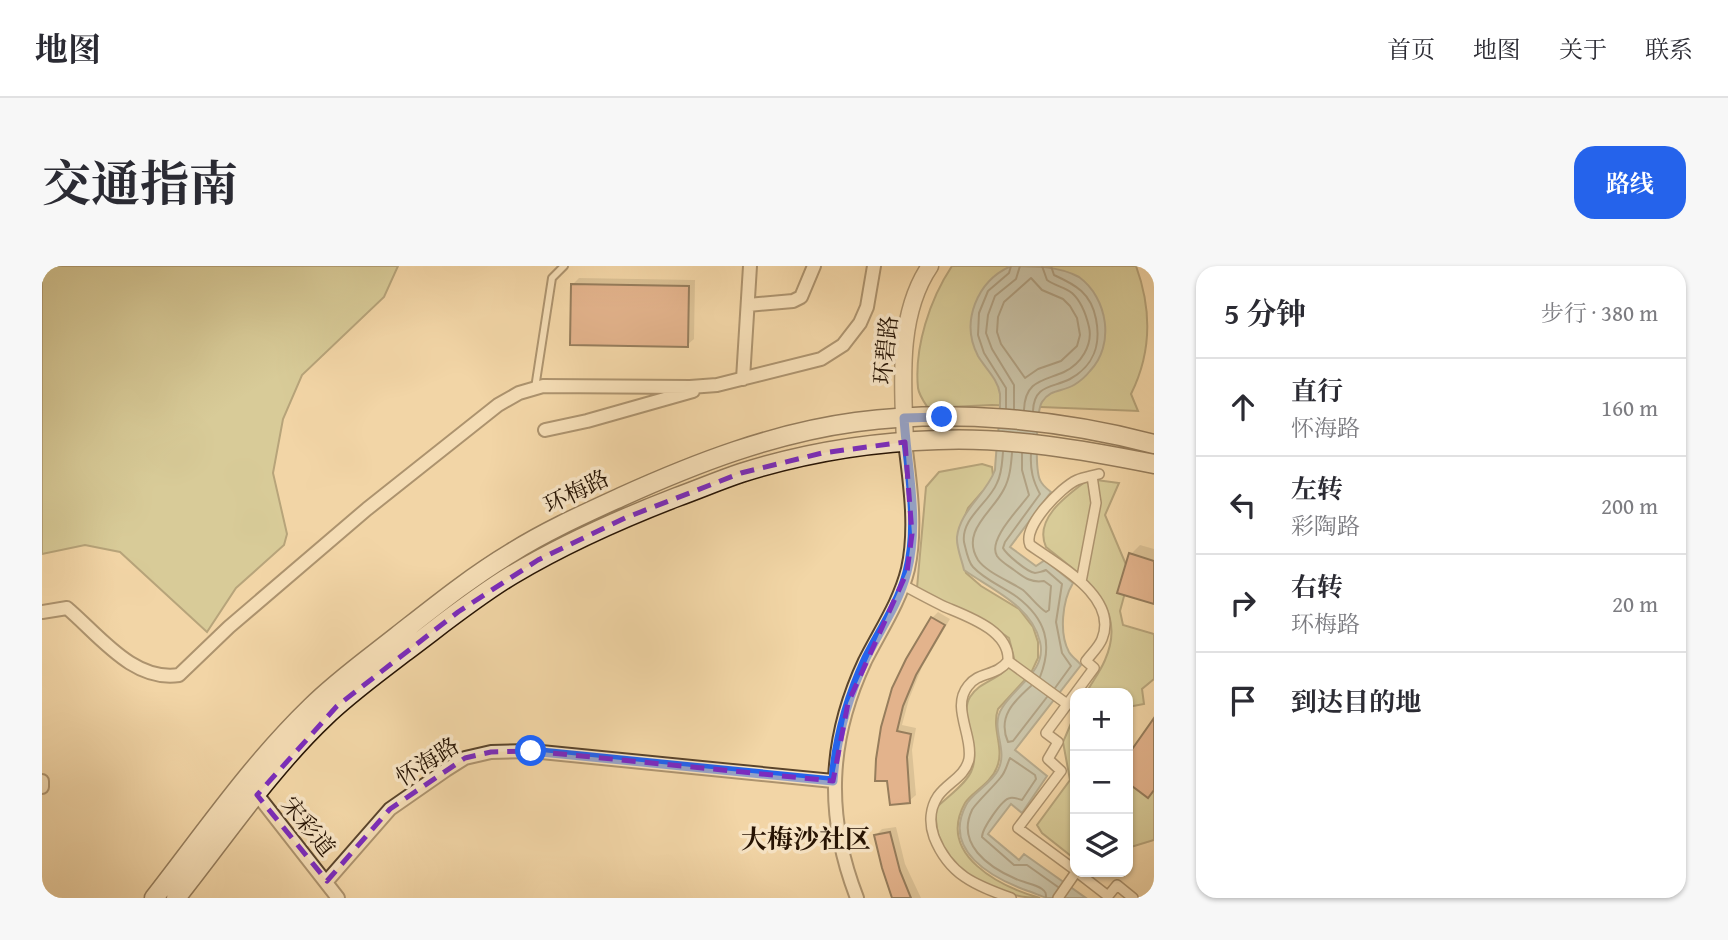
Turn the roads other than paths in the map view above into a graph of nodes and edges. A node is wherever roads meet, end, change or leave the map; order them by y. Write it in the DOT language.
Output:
graph roads {
  1 [pos="564,266"];
  2 [pos="750,266"];
  3 [pos="814,266"];
  4 [pos="874,266"];
  5 [pos="930,266"];
  6 [pos="748,305"];
  7 [pos="743,379"];
  8 [pos="717,385"];
  9 [pos="535,388"];
  10 [pos="904,418"];
  11 [pos="545,430"];
  12 [pos="905,442"];
  13 [pos="1154,443"];
  14 [pos="1154,464"];
  15 [pos="1081,582"];
  16 [pos="903,585"];
  17 [pos="42,612"];
  18 [pos="1008,661"];
  19 [pos="1067,704"];
  20 [pos="42,781"];
  21 [pos="833,781"];
  22 [pos="42,787"];
  23 [pos="251,788"];
  24 [pos="1070,867"];
  25 [pos="1072,877"];
  26 [pos="1084,877"];
  27 [pos="327,881"];
  28 [pos="153,898"];
  29 [pos="176,898"];
  30 [pos="338,898"];
  31 [pos="857,898"];
  32 [pos="1011,898"];
  33 [pos="1058,898"];
  34 [pos="1133,898"];
  1 -- 9 [label="lane"];
  2 -- 6 [label="street"];
  3 -- 6 [label="street"];
  4 -- 7 [label="street"];
  5 -- 10 [label="street, 环碧路"];
  6 -- 7 [label="street"];
  7 -- 8 [label="street"];
  8 -- 9 [label="street"];
  8 -- 11 [label="street"];
  9 -- 17 [label="street"];
  10 -- 12 [label="street, 环碧路"];
  10 -- 13 [label="main road, 环梅路"];
  10 -- 23 [label="main road, 环梅路"];
  12 -- 14 [label="main road, 环梅路"];
  12 -- 16 [label="street"];
  12 -- 23 [label="main road, 环梅路"];
  15 -- 15 [label="street"];
  15 -- 19 [label="street"];
  16 -- 18 [label="street"];
  16 -- 21 [label="street"];
  18 -- 19 [label="street"];
  18 -- 32 [label="street"];
  19 -- 24 [label="street"];
  20 -- 22 [label="street"];
  21 -- 27 [label="street, 怀海路"];
  21 -- 31 [label="street"];
  23 -- 27 [label="street, 宋彩道"];
  23 -- 28 [label="main road, 环梅路"];
  23 -- 29 [label="main road, 环梅路"];
  25 -- 33 [label="street"];
  26 -- 34 [label="street"];
  27 -- 30 [label="street, 宋彩道"];
}
